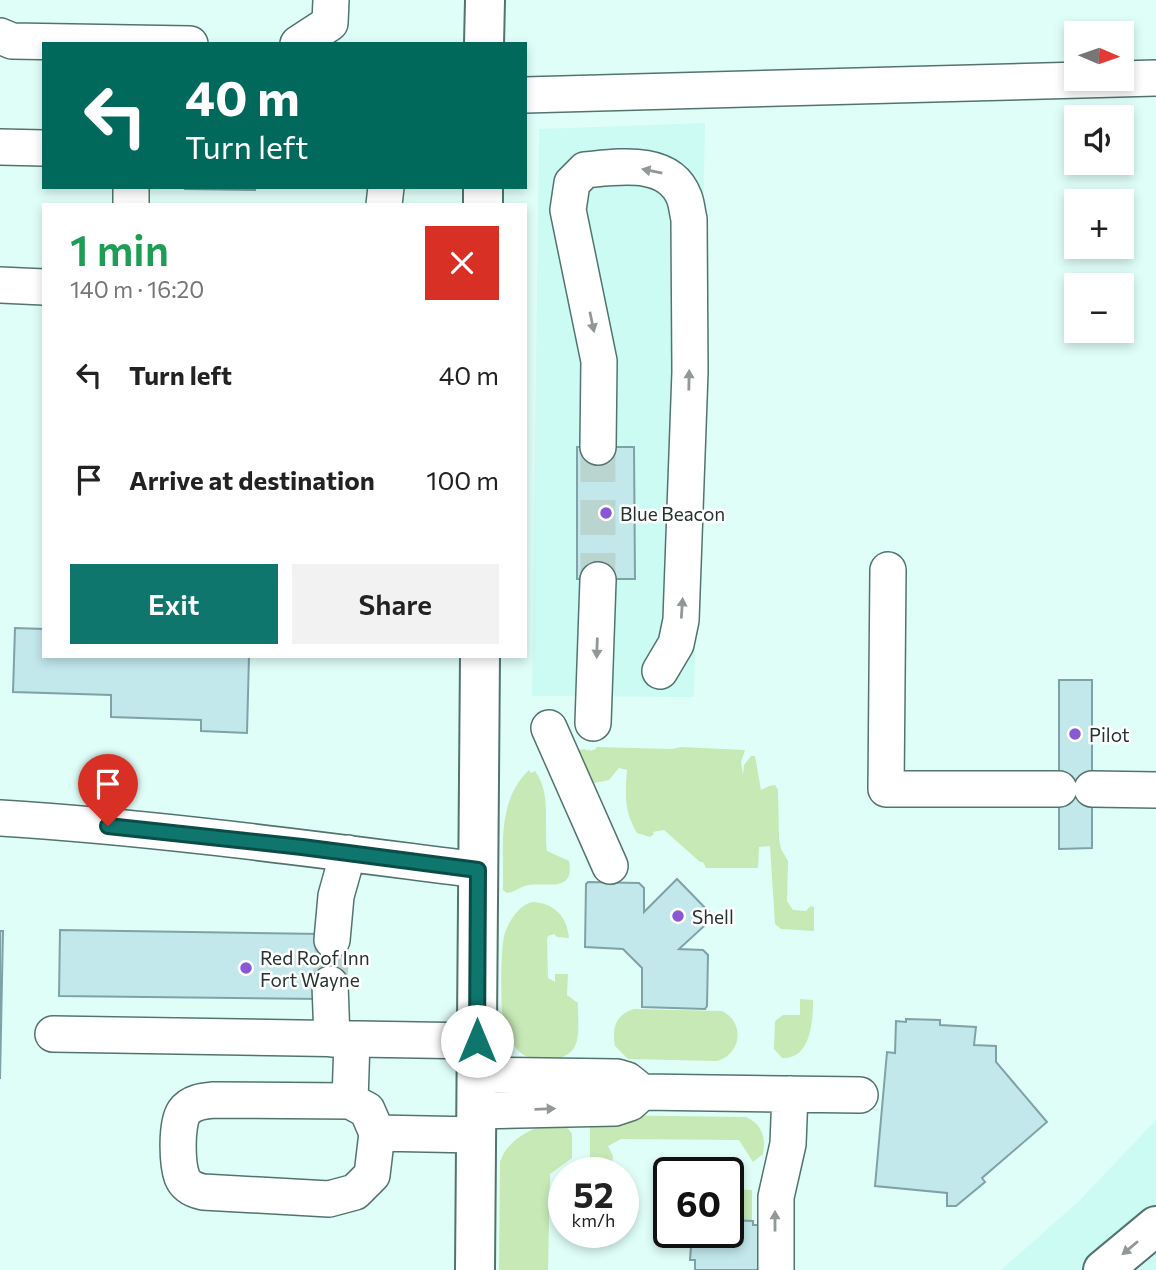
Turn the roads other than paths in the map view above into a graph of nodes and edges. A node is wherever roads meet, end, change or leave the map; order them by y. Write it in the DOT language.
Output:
graph roads {
  1 [pos="331,0"];
  2 [pos="485,0"];
  3 [pos="0,36"];
  4 [pos="71,42"];
  5 [pos="302,42"];
  6 [pos="484,42"];
  7 [pos="1156,78"];
  8 [pos="527,95"];
  9 [pos="0,147"];
  10 [pos="42,148"];
  11 [pos="0,285"];
  12 [pos="42,287"];
  13 [pos="598,447"];
  14 [pos="888,570"];
  15 [pos="598,580"];
  16 [pos="480,658"];
  17 [pos="660,671"];
  18 [pos="593,723"];
  19 [pos="549,728"];
  20 [pos="1156,790"];
  21 [pos="0,818"];
  22 [pos="348,853"];
  23 [pos="610,866"];
  24 [pos="478,870"];
  25 [pos="332,940"];
  26 [pos="330,984"];
  27 [pos="53,1034"];
  28 [pos="342,1039"];
  29 [pos="477,1091"];
  30 [pos="780,1094"];
  31 [pos="860,1095"];
  32 [pos="351,1101"];
  33 [pos="377,1133"];
  34 [pos="1156,1226"];
  35 [pos="475,1270"];
  36 [pos="776,1270"];
  37 [pos="1103,1270"];
  1 -- 5 [label="lane"];
  2 -- 6 [label="main road"];
  3 -- 4 [label="lane"];
  7 -- 8 [label="lane"];
  9 -- 10 [label="lane"];
  11 -- 12 [label="lane"];
  17 -- 13 [label="lane, one-way"];
  14 -- 20 [label="lane"];
  15 -- 18 [label="lane, one-way"];
  16 -- 24 [label="main road"];
  19 -- 23 [label="lane"];
  21 -- 22 [label="lane"];
  22 -- 24 [label="lane"];
  22 -- 25 [label="lane"];
  24 -- 29 [label="main road"];
  26 -- 28 [label="lane"];
  27 -- 28 [label="lane"];
  28 -- 29 [label="lane"];
  28 -- 32 [label="lane"];
  29 -- 30 [label="lane"];
  29 -- 33 [label="lane"];
  29 -- 35 [label="main road"];
  30 -- 31 [label="lane"];
  36 -- 30 [label="lane, one-way"];
  32 -- 33 [label="lane"];
  32 -- 33 [label="lane"];
  34 -- 37 [label="main road, one-way"];
}
